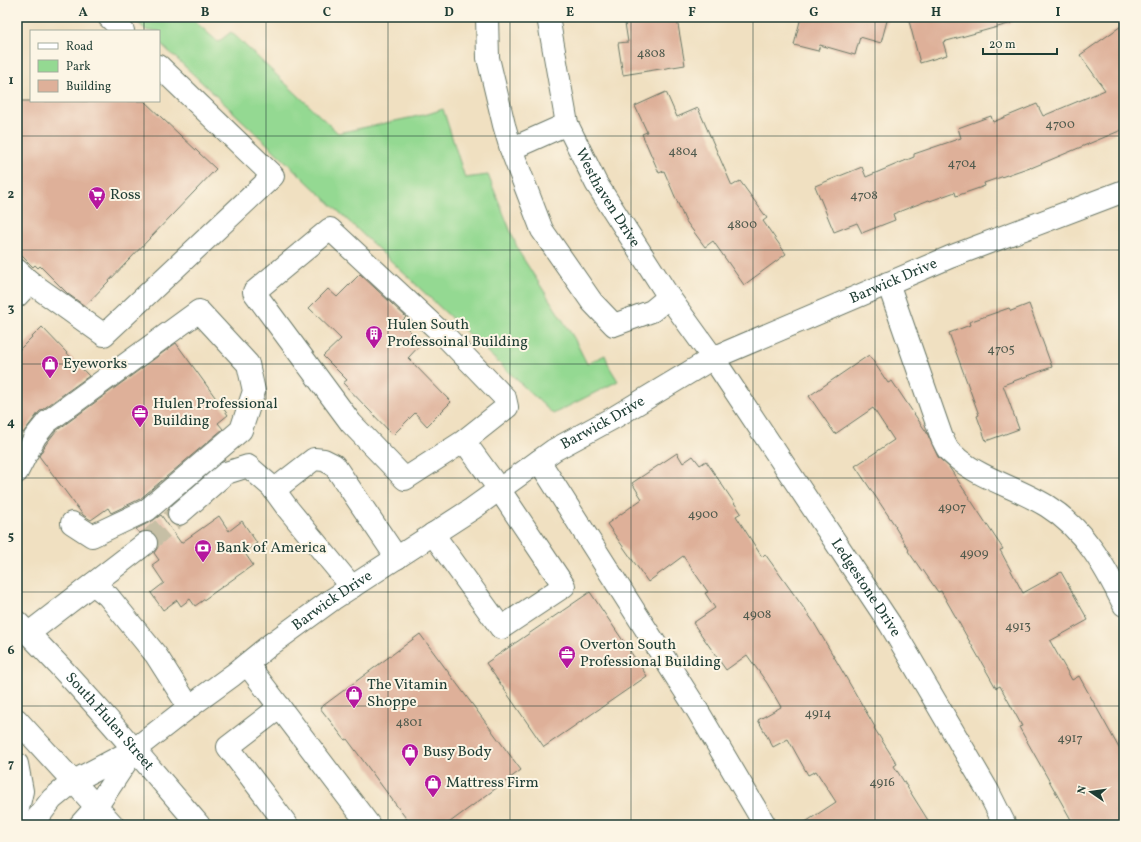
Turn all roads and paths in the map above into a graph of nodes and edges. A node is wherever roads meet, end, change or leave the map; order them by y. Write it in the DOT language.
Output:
graph roads {
  1 [pos="109,17"];
  2 [pos="487,17"];
  3 [pos="548,17"];
  4 [pos="122,30"];
  5 [pos="160,67"];
  6 [pos="567,124"];
  7 [pos="511,149"];
  8 [pos="1124,191"];
  9 [pos="21,283"];
  10 [pos="888,283"];
  11 [pos="669,297"];
  12 [pos="713,358"];
  13 [pos="464,441"];
  14 [pos="539,461"];
  15 [pos="17,472"];
  16 [pos="273,488"];
  17 [pos="499,489"];
  18 [pos="180,514"];
  19 [pos="72,523"];
  20 [pos="434,534"];
  21 [pos="146,543"];
  22 [pos="397,558"];
  23 [pos="93,584"];
  24 [pos="352,586"];
  25 [pos="1124,605"];
  26 [pos="23,627"];
  27 [pos="247,664"];
  28 [pos="189,706"];
  29 [pos="280,707"];
  30 [pos="17,720"];
  31 [pos="135,749"];
  32 [pos="17,764"];
  33 [pos="74,781"];
  34 [pos="97,806"];
  35 [pos="17,813"];
  36 [pos="32,825"];
  37 [pos="80,825"];
  38 [pos="113,825"];
  39 [pos="199,825"];
  40 [pos="288,825"];
  41 [pos="369,825"];
  42 [pos="765,825"];
  43 [pos="1005,825"];
  1 -- 4 [label="street"];
  2 -- 7 [label="street"];
  3 -- 6 [label="street, Westhaven Drive"];
  5 -- 9 [label="street"];
  6 -- 7 [label="street"];
  6 -- 11 [label="street, Westhaven Drive"];
  7 -- 11 [label="street"];
  8 -- 10 [label="street, Barwick Drive"];
  10 -- 12 [label="street, Barwick Drive"];
  10 -- 25 [label="street"];
  11 -- 12 [label="street, Westhaven Drive"];
  12 -- 14 [label="street, Barwick Drive"];
  12 -- 43 [label="street, Ledgestone Drive"];
  13 -- 13 [label="street"];
  13 -- 17 [label="street"];
  14 -- 17 [label="street, Barwick Drive"];
  14 -- 42 [label="street"];
  15 -- 19 [label="street"];
  16 -- 18 [label="street"];
  16 -- 22 [label="street"];
  16 -- 24 [label="street"];
  17 -- 20 [label="street, Barwick Drive"];
  17 -- 20 [label="street"];
  20 -- 22 [label="street, Barwick Drive"];
  21 -- 23 [label="street"];
  22 -- 24 [label="street, Barwick Drive"];
  23 -- 26 [label="street"];
  23 -- 28 [label="street"];
  24 -- 27 [label="street, Barwick Drive"];
  26 -- 31 [label="street, South Hulen Street"];
  27 -- 28 [label="street, Barwick Drive"];
  27 -- 29 [label="street"];
  28 -- 31 [label="street, Barwick Drive"];
  29 -- 40 [label="street"];
  29 -- 41 [label="street"];
  30 -- 33 [label="street"];
  31 -- 33 [label="street"];
  31 -- 34 [label="street"];
  31 -- 39 [label="street, South Hulen Street"];
  32 -- 35 [label="street"];
  33 -- 34 [label="street"];
  33 -- 36 [label="street"];
  34 -- 37 [label="street"];
  34 -- 38 [label="street"];
}
